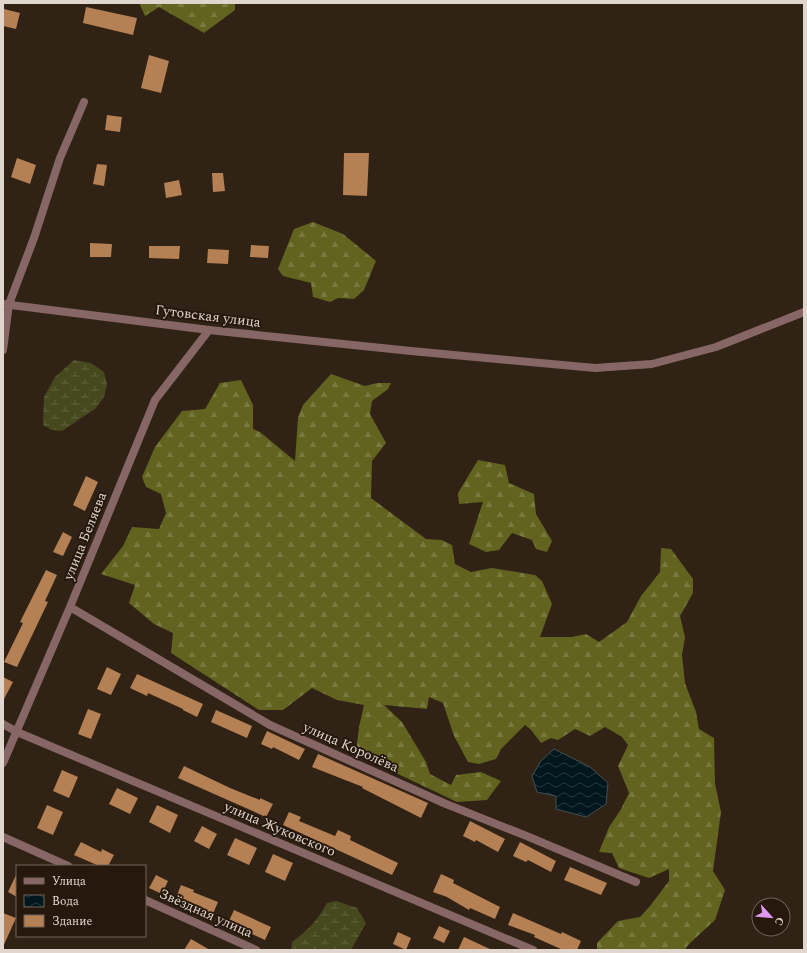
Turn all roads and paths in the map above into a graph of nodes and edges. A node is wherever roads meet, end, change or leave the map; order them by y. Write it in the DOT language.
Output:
graph roads {
  1 [pos="84,102"];
  2 [pos="6,304"];
  3 [pos="804,312"];
  4 [pos="209,330"];
  5 [pos="3,350"];
  6 [pos="70,607"];
  7 [pos="3,724"];
  8 [pos="17,732"];
  9 [pos="3,763"];
  10 [pos="3,837"];
  11 [pos="66,865"];
  12 [pos="636,882"];
  13 [pos="146,900"];
  14 [pos="256,950"];
  15 [pos="533,950"];
  1 -- 2 [label="street"];
  2 -- 4 [label="street, Гутовская улица"];
  2 -- 5 [label="street"];
  3 -- 4 [label="street, Гутовская улица"];
  4 -- 6 [label="street, улица Беляева"];
  6 -- 8 [label="street, улица Беляева"];
  6 -- 12 [label="street, улица Королёва"];
  7 -- 8 [label="street, улица Жуковского"];
  8 -- 9 [label="street, улица Беляева"];
  8 -- 15 [label="street, улица Жуковского"];
  10 -- 11 [label="street"];
  13 -- 14 [label="street, Звёздная улица"];
}
